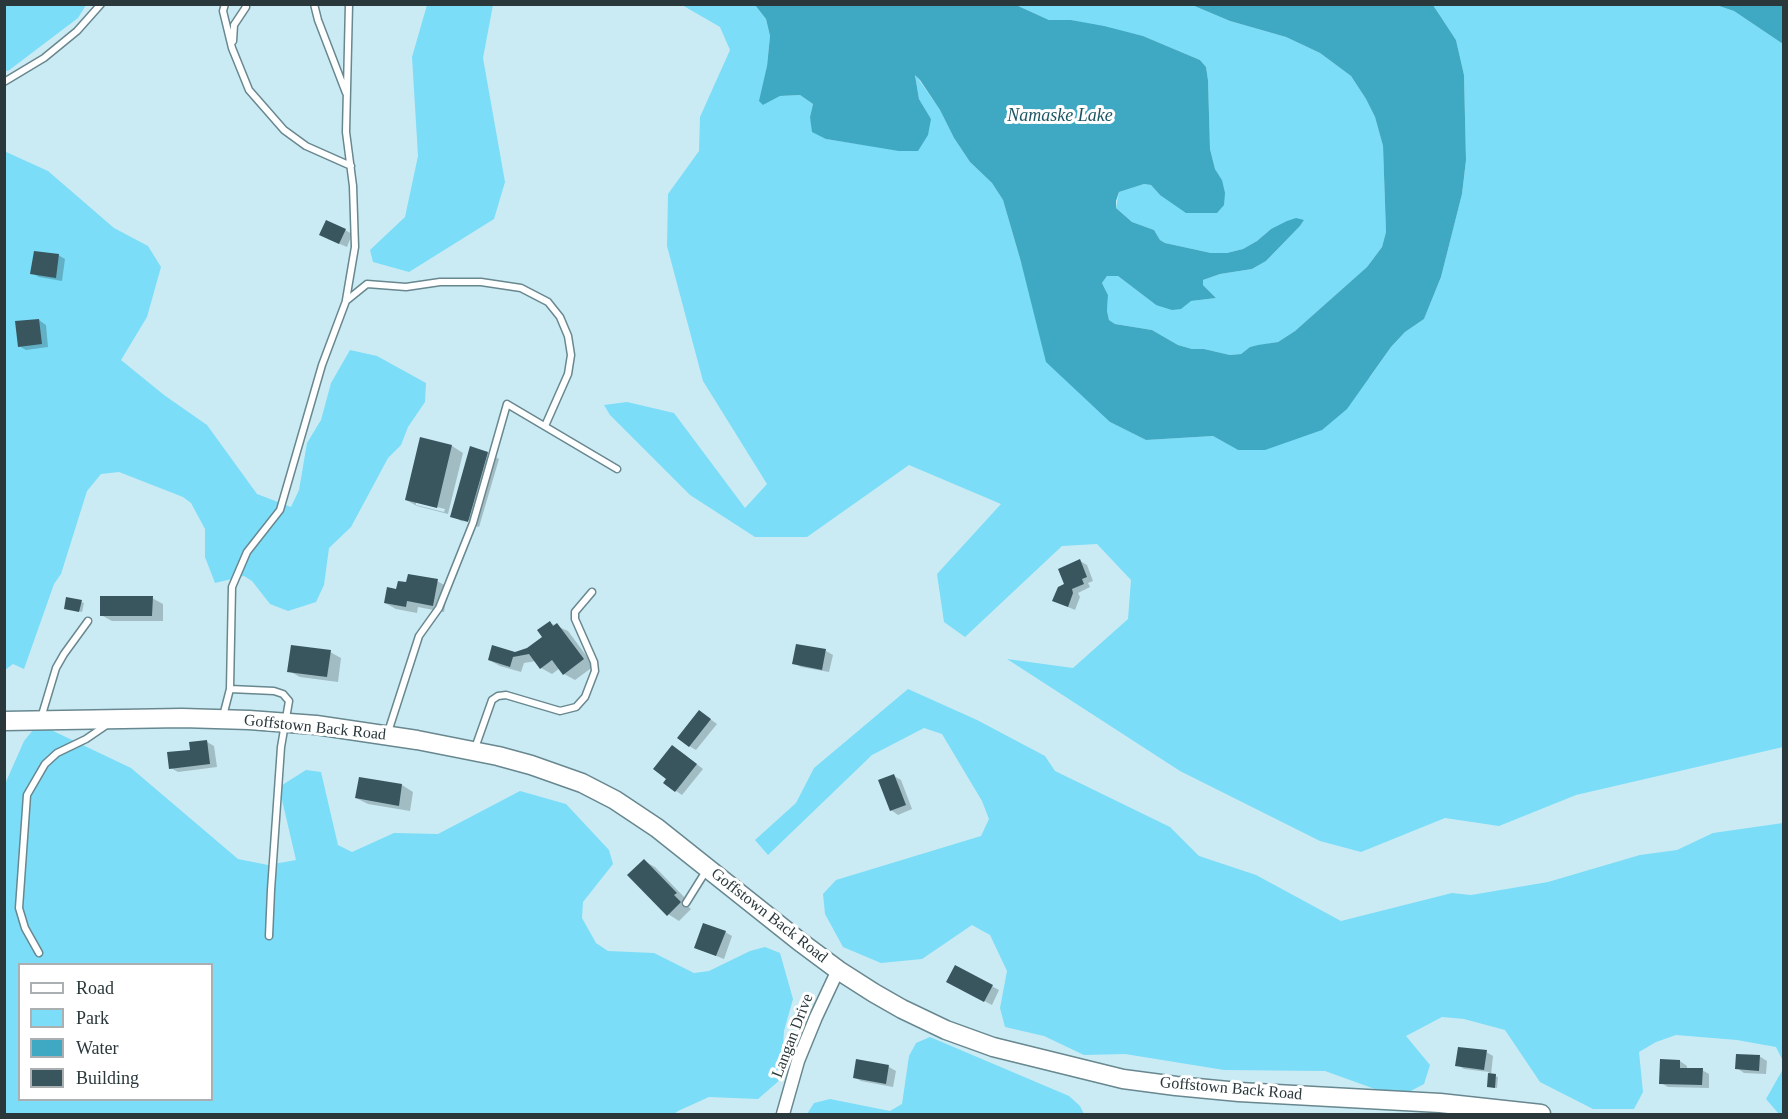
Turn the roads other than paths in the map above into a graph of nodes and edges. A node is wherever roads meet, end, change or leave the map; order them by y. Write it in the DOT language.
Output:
graph roads {
  1 [pos="101,4"];
  2 [pos="225,4"];
  3 [pos="244,4"];
  4 [pos="314,4"];
  5 [pos="349,4"];
  6 [pos="232,48"];
  7 [pos="4,82"];
  8 [pos="347,97"];
  9 [pos="351,166"];
  10 [pos="346,301"];
  11 [pos="545,426"];
  12 [pos="617,469"];
  13 [pos="592,592"];
  14 [pos="88,621"];
  15 [pos="230,689"];
  16 [pos="116,719"];
  17 [pos="222,719"];
  18 [pos="4,721"];
  19 [pos="40,721"];
  20 [pos="285,723"];
  21 [pos="387,735"];
  22 [pos="473,751"];
  23 [pos="708,868"];
  24 [pos="686,903"];
  25 [pos="269,936"];
  26 [pos="39,954"];
  27 [pos="838,970"];
  28 [pos="783,1114"];
  29 [pos="1541,1114"];
  1 -- 7 [label="lane"];
  2 -- 6 [label="lane"];
  3 -- 6 [label="lane"];
  4 -- 8 [label="lane"];
  5 -- 8 [label="lane"];
  6 -- 9 [label="lane"];
  8 -- 9 [label="lane"];
  9 -- 10 [label="lane"];
  10 -- 11 [label="lane"];
  10 -- 15 [label="lane"];
  11 -- 12 [label="lane"];
  11 -- 21 [label="lane"];
  13 -- 22 [label="lane"];
  14 -- 19 [label="lane"];
  15 -- 17 [label="lane"];
  15 -- 20 [label="lane"];
  16 -- 17 [label="main road, Goffstown Back Road"];
  16 -- 19 [label="main road, Goffstown Back Road"];
  16 -- 26 [label="lane"];
  17 -- 20 [label="main road, Goffstown Back Road"];
  18 -- 19 [label="main road, Goffstown Back Road"];
  20 -- 21 [label="main road, Goffstown Back Road"];
  20 -- 25 [label="lane"];
  21 -- 22 [label="main road, Goffstown Back Road"];
  22 -- 23 [label="main road, Goffstown Back Road"];
  23 -- 24 [label="lane"];
  23 -- 27 [label="main road, Goffstown Back Road"];
  27 -- 28 [label="street, Langan Drive"];
  27 -- 29 [label="main road, Goffstown Back Road"];
}
